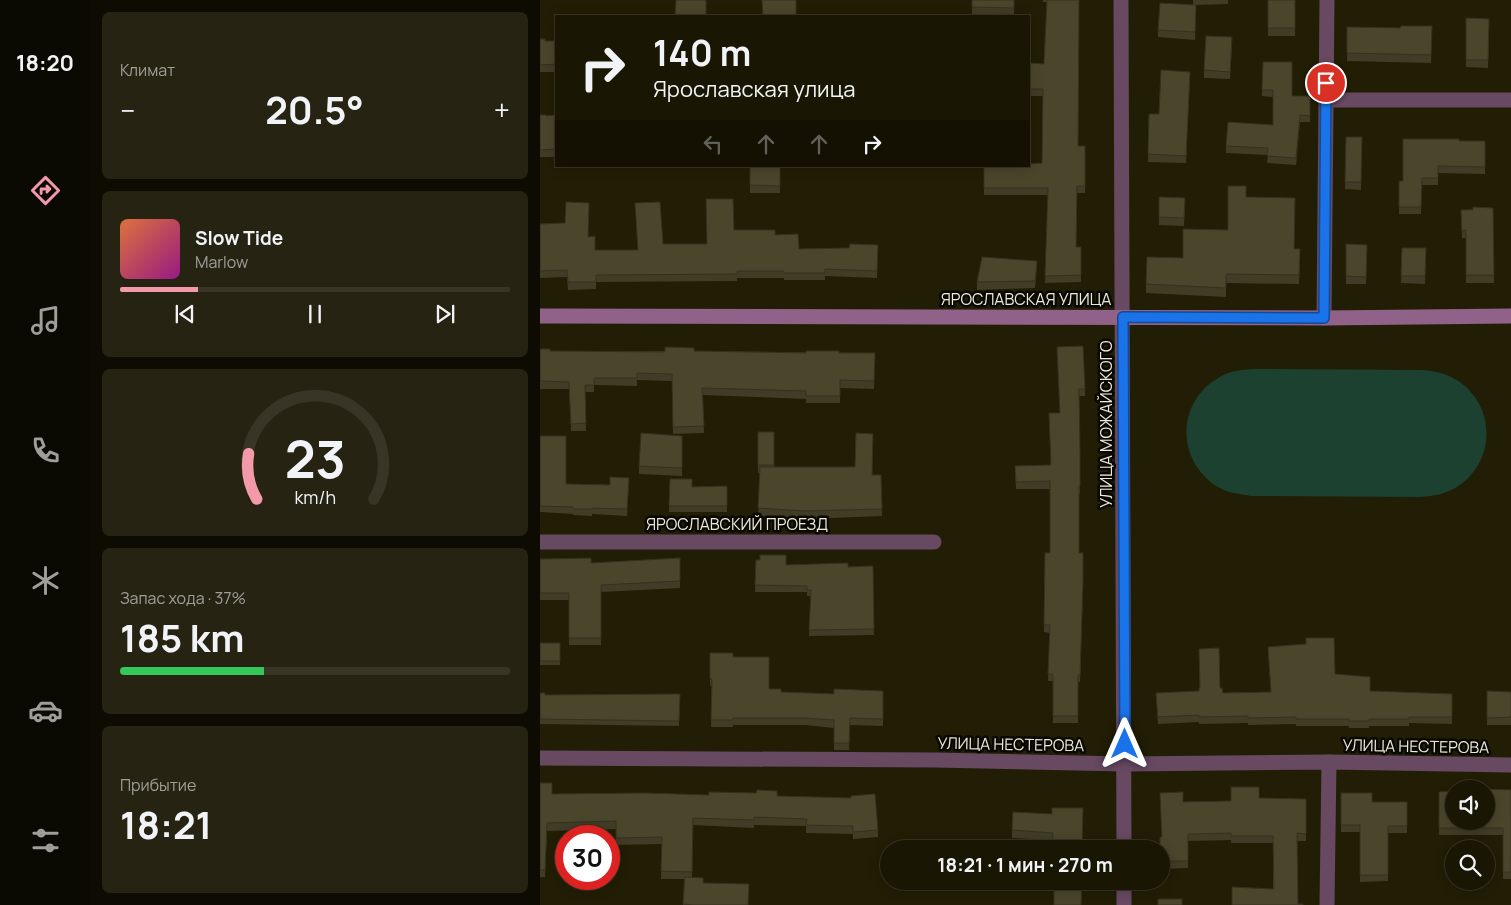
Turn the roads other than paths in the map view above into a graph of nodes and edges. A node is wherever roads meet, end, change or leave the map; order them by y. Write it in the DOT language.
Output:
graph roads {
  1 [pos="1121,0"];
  2 [pos="1327,0"];
  3 [pos="1326,100"];
  4 [pos="1511,100"];
  5 [pos="540,316"];
  6 [pos="1511,316"];
  7 [pos="1123,317"];
  8 [pos="1324,318"];
  9 [pos="540,542"];
  10 [pos="934,542"];
  11 [pos="540,758"];
  12 [pos="1329,762"];
  13 [pos="1125,764"];
  14 [pos="1511,765"];
  15 [pos="1124,840"];
  16 [pos="1124,890"];
  17 [pos="1124,905"];
  18 [pos="1328,905"];
  1 -- 7 [label="street, УЛИЦА МОЖАЙСКОГО"];
  2 -- 3 [label="street"];
  3 -- 4 [label="street"];
  3 -- 8 [label="street"];
  5 -- 7 [label="street, ЯРОСЛАВСКАЯ УЛИЦА"];
  6 -- 8 [label="street, ЯРОСЛАВСКАЯ УЛИЦА"];
  7 -- 8 [label="street, ЯРОСЛАВСКАЯ УЛИЦА"];
  7 -- 13 [label="street, УЛИЦА МОЖАЙСКОГО"];
  9 -- 10 [label="street, ЯРОСЛАВСКИЙ ПРОЕЗД"];
  11 -- 13 [label="street, УЛИЦА НЕСТЕРОВА"];
  12 -- 13 [label="street, УЛИЦА НЕСТЕРОВА"];
  12 -- 14 [label="street, УЛИЦА НЕСТЕРОВА"];
  12 -- 18 [label="street"];
  13 -- 15 [label="street, УЛИЦА МОЖАЙСКОГО"];
  16 -- 17 [label="street"];
}
